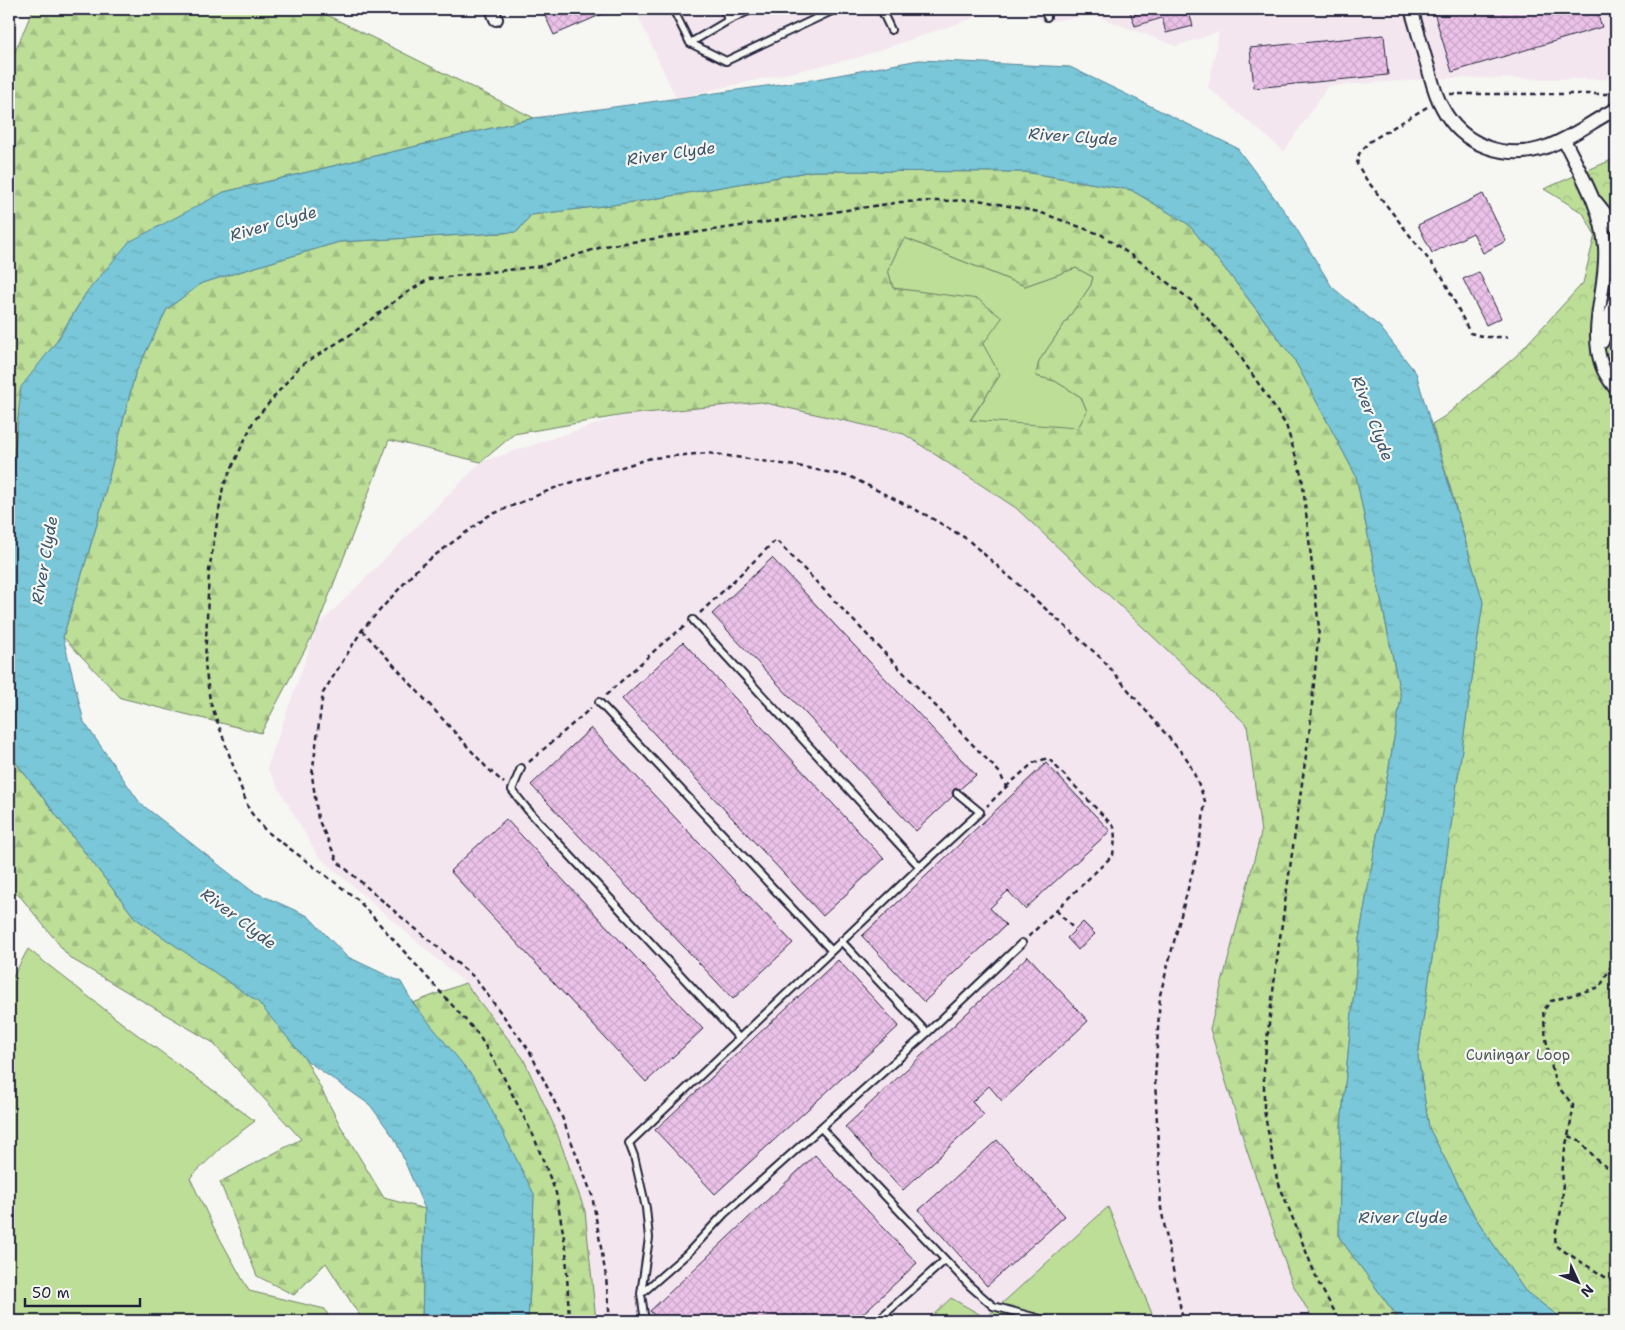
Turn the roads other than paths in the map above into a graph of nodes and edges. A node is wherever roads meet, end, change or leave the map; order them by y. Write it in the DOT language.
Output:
graph roads {
  1 [pos="673,9"];
  2 [pos="723,9"];
  3 [pos="753,9"];
  4 [pos="837,9"];
  5 [pos="881,9"];
  6 [pos="1044,9"];
  7 [pos="1411,9"];
  8 [pos="1047,17"];
  9 [pos="729,20"];
  10 [pos="891,30"];
  11 [pos="690,43"];
  12 [pos="1616,109"];
  13 [pos="1564,140"];
  14 [pos="1593,199"];
  15 [pos="1616,227"];
  16 [pos="1616,297"];
  17 [pos="1599,354"];
  18 [pos="1616,389"];
  19 [pos="693,620"];
  20 [pos="599,702"];
  21 [pos="521,768"];
  22 [pos="957,793"];
  23 [pos="920,867"];
  24 [pos="841,941"];
  25 [pos="1022,943"];
  26 [pos="831,950"];
  27 [pos="927,1033"];
  28 [pos="739,1038"];
  29 [pos="821,1128"];
  30 [pos="945,1260"];
  31 [pos="642,1294"];
  32 [pos="646,1321"];
  33 [pos="877,1321"];
  34 [pos="1048,1321"];
  1 -- 11 [label="lane"];
  2 -- 9 [label="lane"];
  3 -- 9 [label="lane"];
  4 -- 11 [label="lane"];
  5 -- 10 [label="lane"];
  6 -- 8 [label="lane"];
  7 -- 13 [label="street"];
  9 -- 11 [label="lane"];
  12 -- 13 [label="street"];
  13 -- 14 [label="street"];
  14 -- 15 [label="street"];
  14 -- 17 [label="street"];
  16 -- 17 [label="street"];
  17 -- 18 [label="street"];
  19 -- 23 [label="lane"];
  20 -- 26 [label="lane"];
  21 -- 28 [label="lane"];
  22 -- 23 [label="lane"];
  23 -- 24 [label="lane"];
  24 -- 26 [label="lane"];
  24 -- 27 [label="lane"];
  25 -- 27 [label="lane"];
  26 -- 28 [label="lane"];
  27 -- 29 [label="lane"];
  28 -- 31 [label="lane"];
  29 -- 30 [label="lane"];
  29 -- 31 [label="lane"];
  30 -- 33 [label="lane"];
  30 -- 34 [label="lane"];
  31 -- 32 [label="lane"];
}
